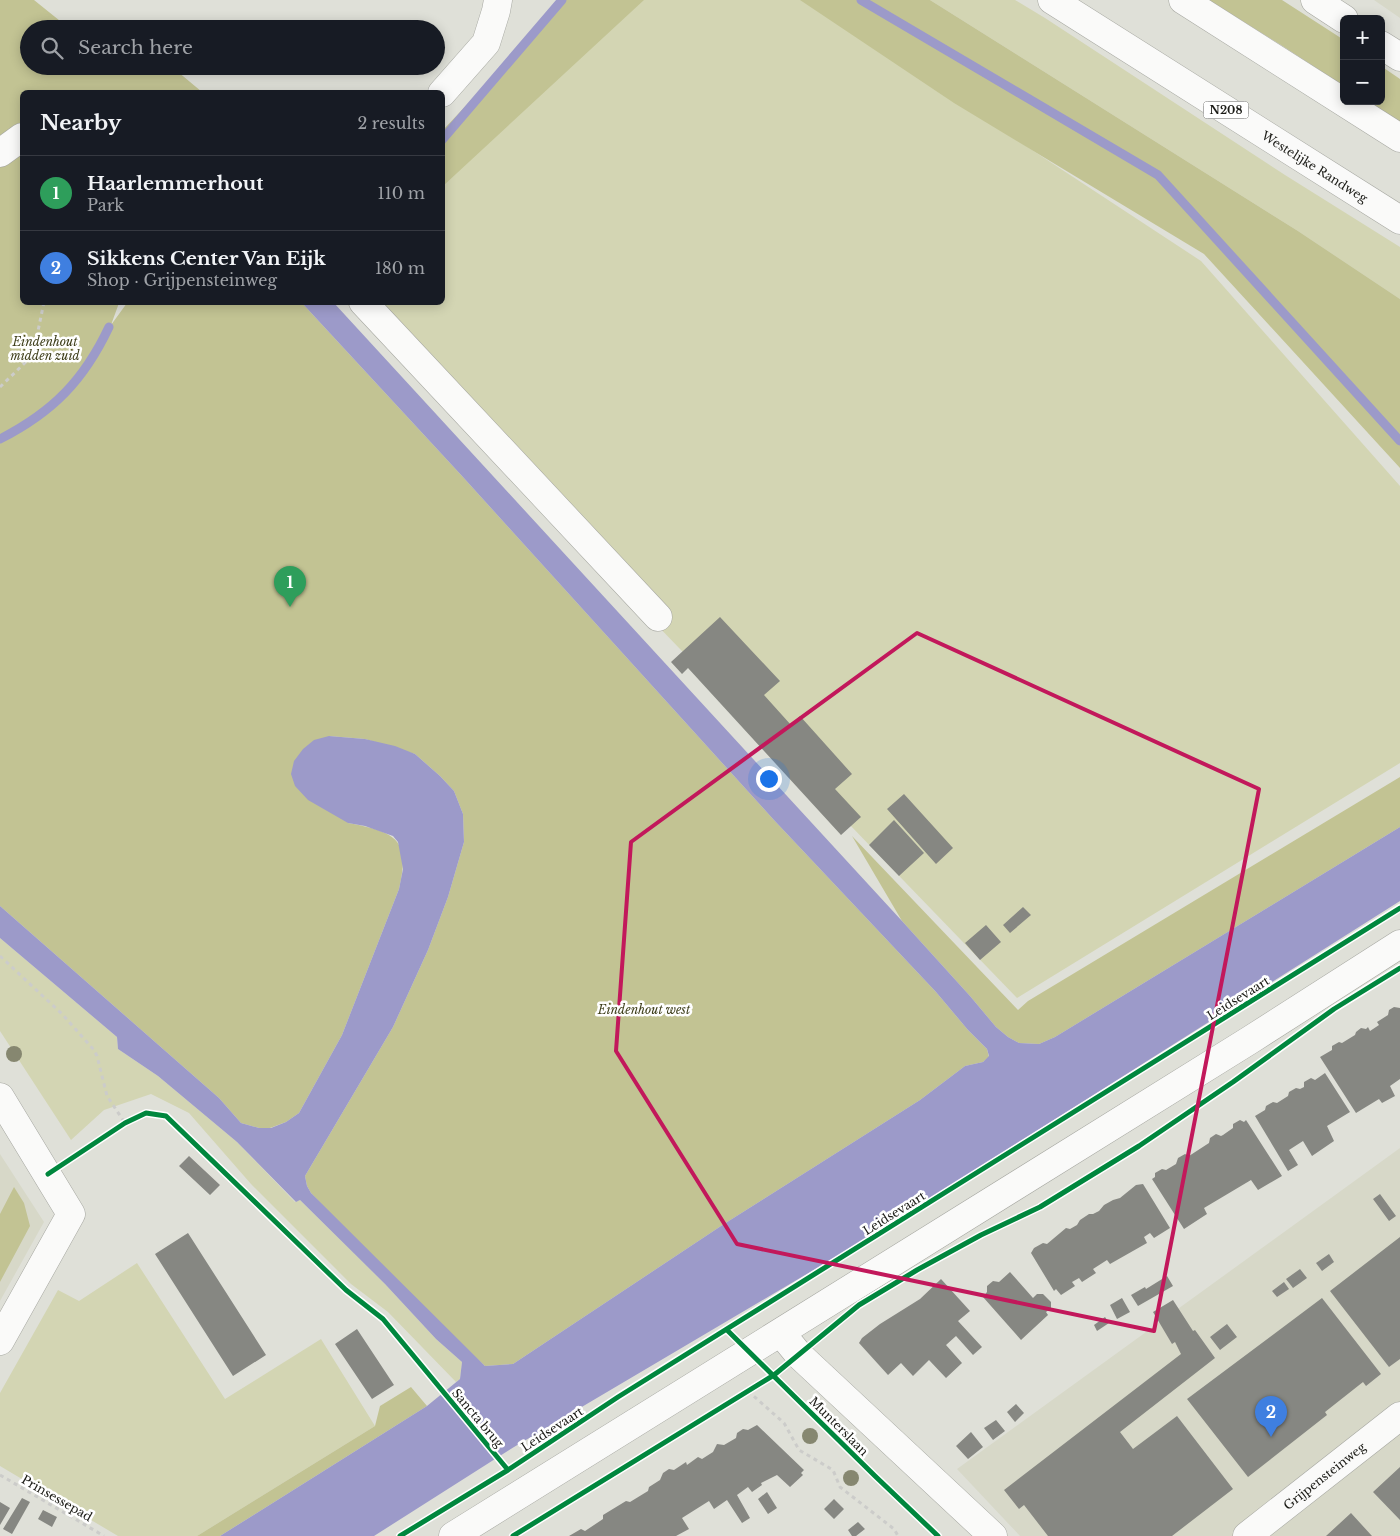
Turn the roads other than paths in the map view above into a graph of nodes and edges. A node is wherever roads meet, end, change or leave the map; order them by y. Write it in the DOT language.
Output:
graph roads {
  1 [pos="498,0"];
  2 [pos="1052,0"];
  3 [pos="1183,0"];
  4 [pos="1315,0"];
  5 [pos="1340,16"];
  6 [pos="1385,48"];
  7 [pos="1400,58"];
  8 [pos="445,90"];
  9 [pos="20,138"];
  10 [pos="1400,138"];
  11 [pos="0,153"];
  12 [pos="1400,220"];
  13 [pos="366,305"];
  14 [pos="658,617"];
  15 [pos="1400,944"];
  16 [pos="0,1097"];
  17 [pos="781,1333"];
  18 [pos="0,1341"];
  19 [pos="1400,1416"];
  20 [pos="453,1536"];
  21 [pos="993,1536"];
  22 [pos="1247,1536"];
  1 -- 8 [label="main road"];
  2 -- 12 [label="main road, Westelijke Randweg / N208"];
  3 -- 10 [label="main road"];
  4 -- 5 [label="main road"];
  6 -- 7 [label="main road"];
  9 -- 11 [label="main road"];
  13 -- 14 [label="main road"];
  15 -- 17 [label="main road"];
  16 -- 18 [label="main road"];
  17 -- 20 [label="main road"];
  17 -- 21 [label="main road, Munterslaan"];
  19 -- 22 [label="main road, Grijpensteinweg"];
}
